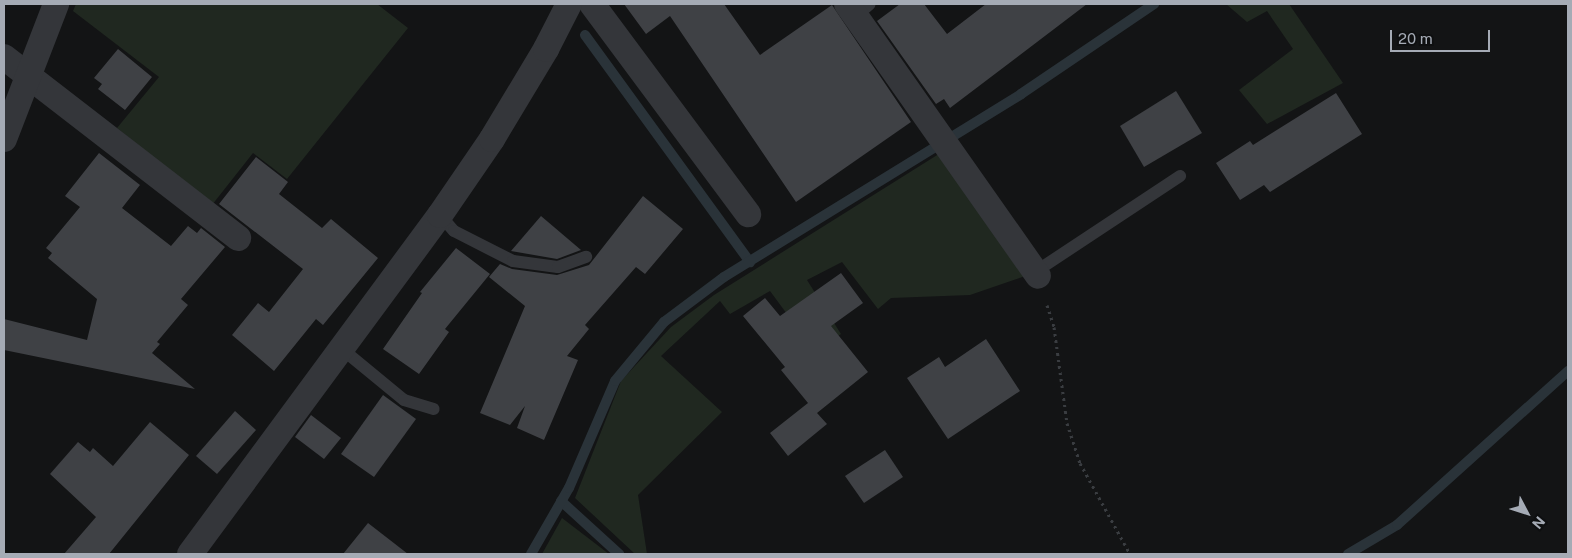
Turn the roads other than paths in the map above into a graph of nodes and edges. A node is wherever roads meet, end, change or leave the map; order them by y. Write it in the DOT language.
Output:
graph roads {
  1 [pos="56,4"];
  2 [pos="569,4"];
  3 [pos="592,4"];
  4 [pos="858,8"];
  5 [pos="4,57"];
  6 [pos="28,76"];
  7 [pos="4,139"];
  8 [pos="1180,176"];
  9 [pos="748,214"];
  10 [pos="440,215"];
  11 [pos="238,238"];
  12 [pos="586,257"];
  13 [pos="1037,274"];
  14 [pos="342,349"];
  15 [pos="434,408"];
  16 [pos="190,554"];
  1 -- 6 [label="street"];
  2 -- 10 [label="street"];
  3 -- 9 [label="street"];
  4 -- 13 [label="street"];
  5 -- 6 [label="street"];
  6 -- 7 [label="street"];
  6 -- 11 [label="street"];
  8 -- 13 [label="lane"];
  10 -- 12 [label="lane"];
  10 -- 14 [label="street"];
  14 -- 15 [label="lane"];
  14 -- 16 [label="street"];
}
